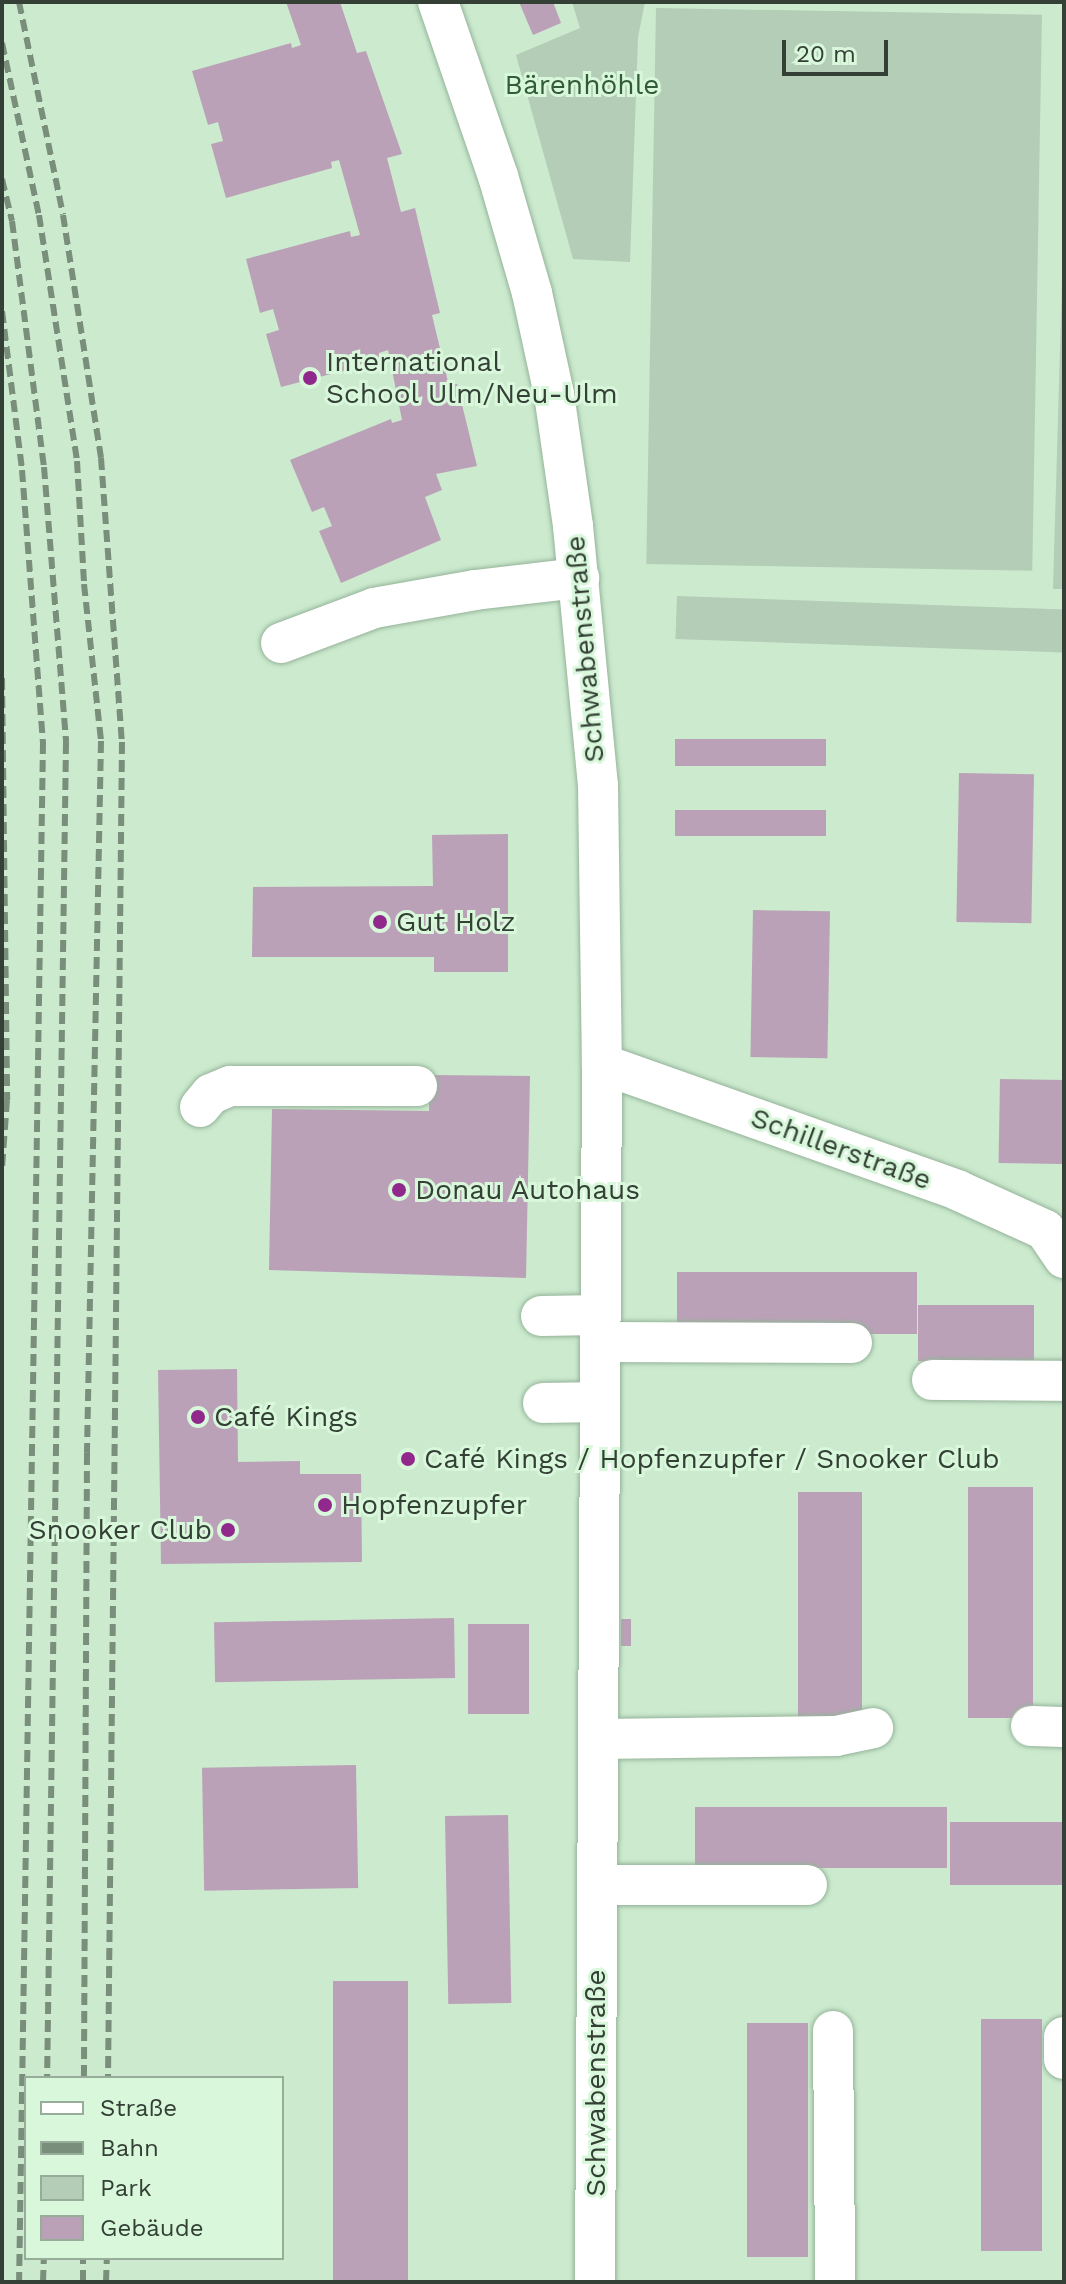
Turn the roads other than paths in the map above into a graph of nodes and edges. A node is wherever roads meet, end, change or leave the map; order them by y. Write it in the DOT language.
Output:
graph roads {
  1 [pos="438,2"];
  2 [pos="579,578"];
  3 [pos="281,643"];
  4 [pos="602,1064"];
  5 [pos="417,1086"];
  6 [pos="200,1107"];
  7 [pos="1064,1258"];
  8 [pos="541,1316"];
  9 [pos="600,1329"];
  10 [pos="852,1343"];
  11 [pos="932,1380"];
  12 [pos="1064,1381"];
  13 [pos="600,1402"];
  14 [pos="543,1403"];
  15 [pos="873,1728"];
  16 [pos="598,1739"];
  17 [pos="597,1885"];
  18 [pos="807,1885"];
  19 [pos="833,2031"];
  20 [pos="1064,2037"];
  21 [pos="1064,2059"];
  22 [pos="595,2282"];
  23 [pos="835,2282"];
  1 -- 2 [label="street, Schwabenstraße"];
  2 -- 3 [label="street"];
  2 -- 4 [label="street, Schwabenstraße"];
  4 -- 7 [label="street, Schillerstraße"];
  4 -- 9 [label="street, Schwabenstraße"];
  5 -- 6 [label="street"];
  8 -- 9 [label="street"];
  9 -- 10 [label="street"];
  9 -- 13 [label="street, Schwabenstraße"];
  11 -- 12 [label="street"];
  13 -- 14 [label="street"];
  13 -- 16 [label="street, Schwabenstraße"];
  15 -- 16 [label="street"];
  16 -- 17 [label="street, Schwabenstraße"];
  17 -- 18 [label="street"];
  17 -- 22 [label="street, Schwabenstraße"];
  19 -- 23 [label="street"];
  20 -- 21 [label="street"];
}
